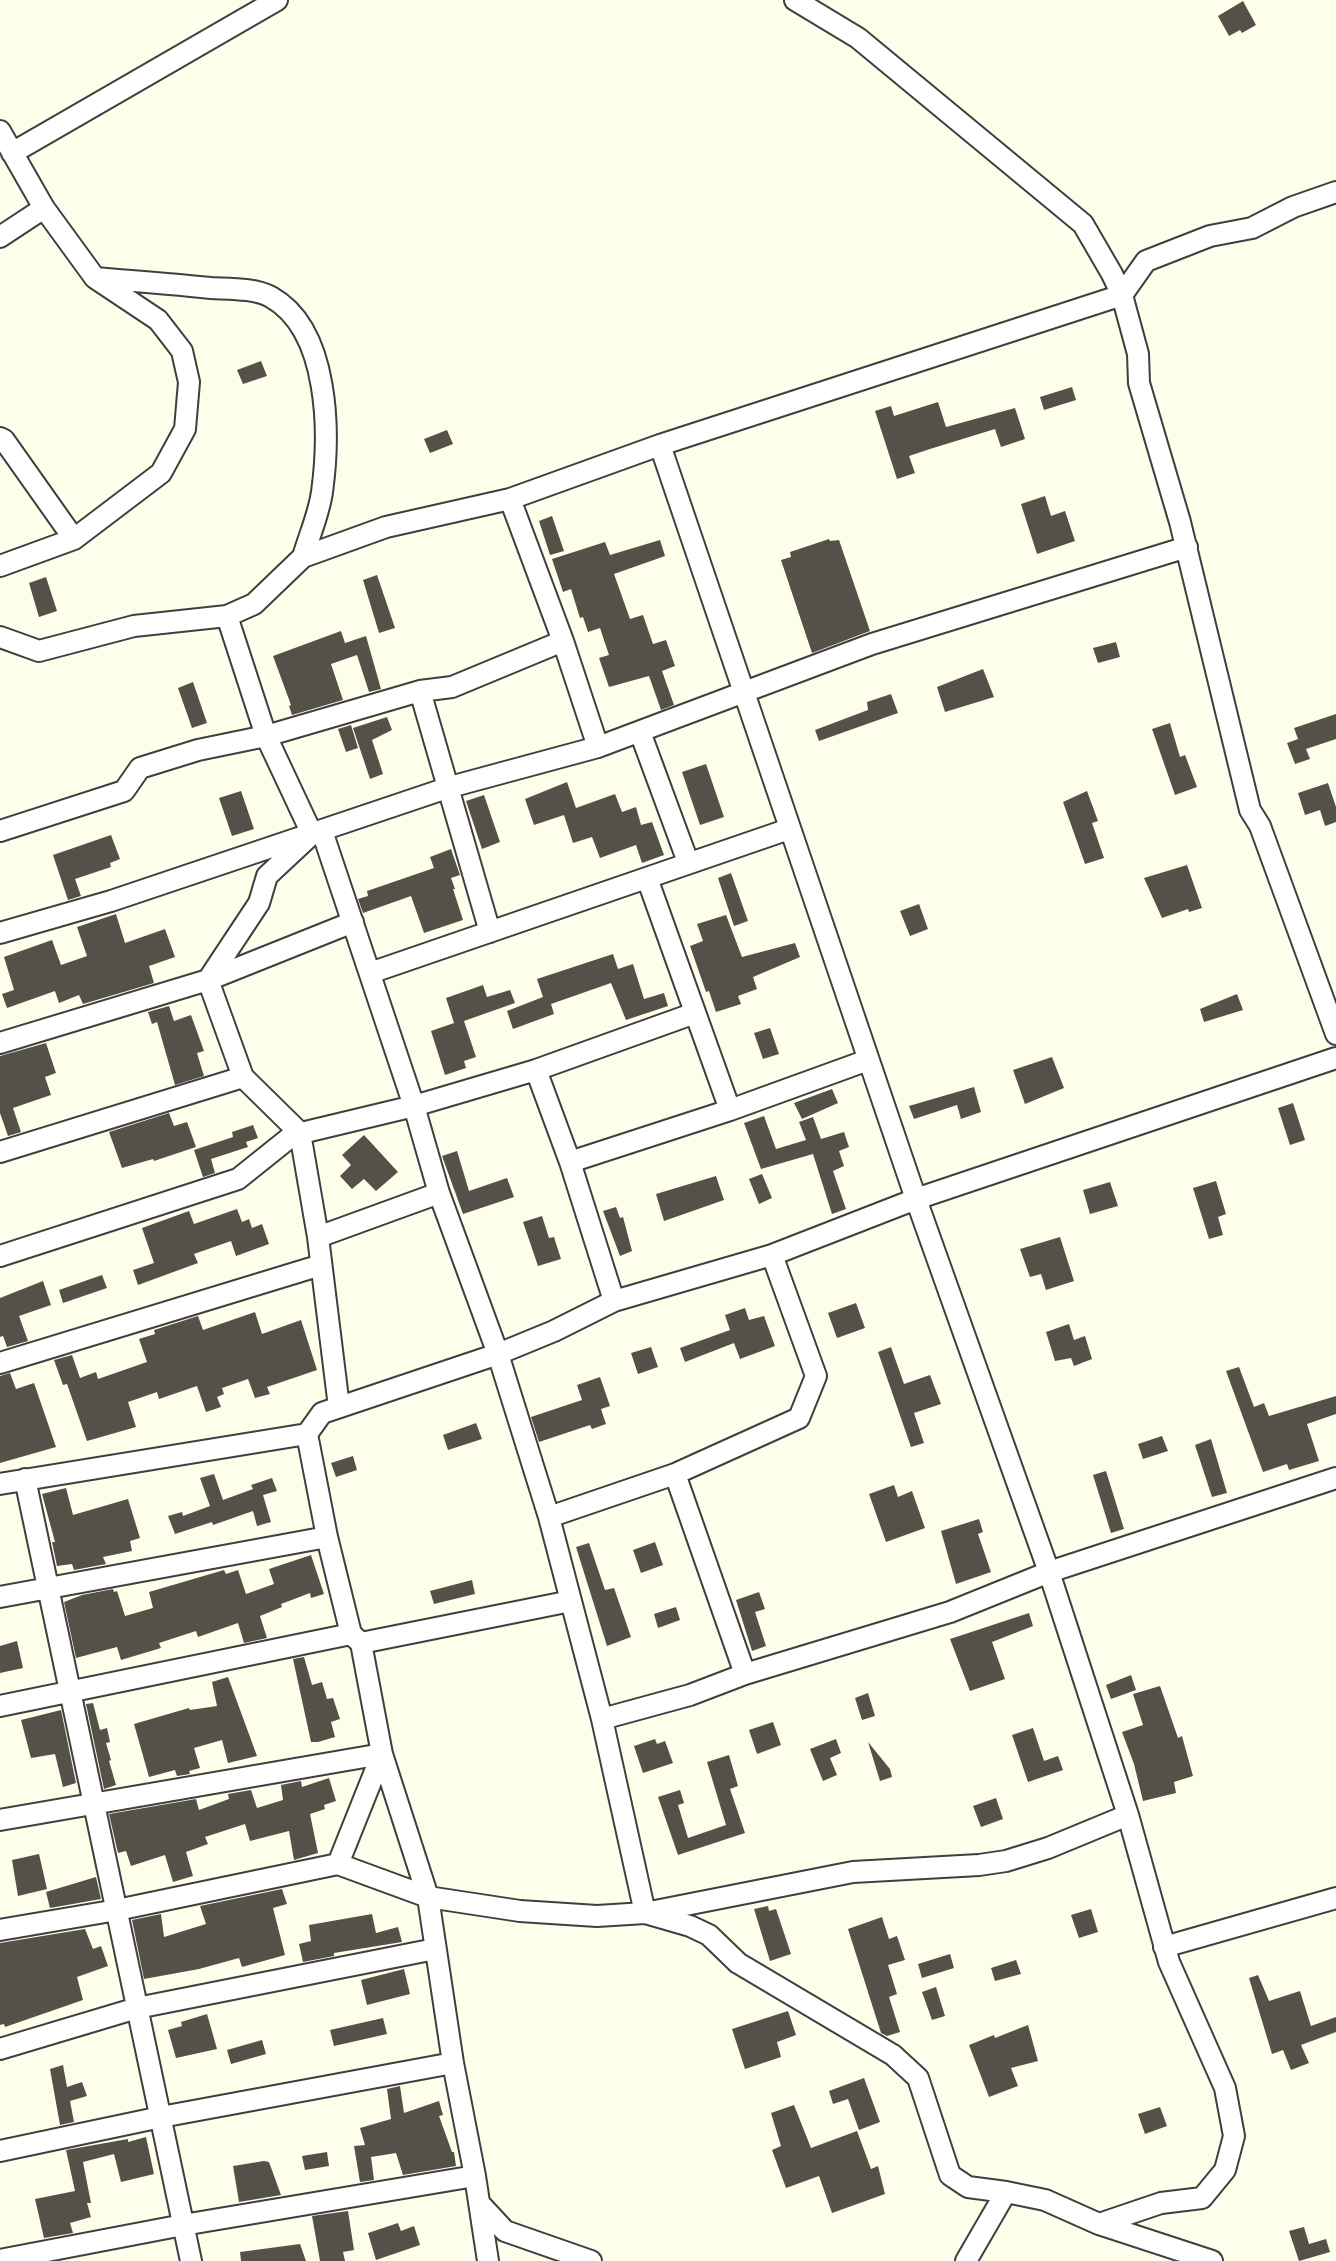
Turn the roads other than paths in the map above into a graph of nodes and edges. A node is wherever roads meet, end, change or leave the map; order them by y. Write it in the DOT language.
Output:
graph roads {
  1 [pos="277,0"];
  2 [pos="795,0"];
  3 [pos="0,131"];
  4 [pos="12,153"];
  5 [pos="1336,192"];
  6 [pos="44,208"];
  7 [pos="0,237"];
  8 [pos="95,278"];
  9 [pos="1122,295"];
  10 [pos="0,438"];
  11 [pos="660,445"];
  12 [pos="510,499"];
  13 [pos="74,539"];
  14 [pos="1187,547"];
  15 [pos="303,557"];
  16 [pos="0,566"];
  17 [pos="227,616"];
  18 [pos="0,637"];
  19 [pos="563,641"];
  20 [pos="420,691"];
  21 [pos="742,691"];
  22 [pos="640,732"];
  23 [pos="266,736"];
  24 [pos="598,747"];
  25 [pos="450,787"];
  26 [pos="789,829"];
  27 [pos="0,831"];
  28 [pos="317,832"];
  29 [pos="688,862"];
  30 [pos="647,878"];
  31 [pos="353,922"];
  32 [pos="490,932"];
  33 [pos="0,933"];
  34 [pos="370,973"];
  35 [pos="208,980"];
  36 [pos="695,1013"];
  37 [pos="1336,1034"];
  38 [pos="0,1043"];
  39 [pos="1336,1058"];
  40 [pos="868,1060"];
  41 [pos="536,1070"];
  42 [pos="243,1077"];
  43 [pos="414,1106"];
  44 [pos="730,1110"];
  45 [pos="300,1133"];
  46 [pos="0,1152"];
  47 [pos="570,1162"];
  48 [pos="439,1193"];
  49 [pos="916,1199"];
  50 [pos="318,1237"];
  51 [pos="772,1255"];
  52 [pos="0,1256"];
  53 [pos="321,1265"];
  54 [pos="614,1301"];
  55 [pos="498,1354"];
  56 [pos="0,1363"];
  57 [pos="339,1407"];
  58 [pos="307,1434"];
  59 [pos="675,1474"];
  60 [pos="1336,1478"];
  61 [pos="25,1479"];
  62 [pos="0,1484"];
  63 [pos="549,1517"];
  64 [pos="327,1537"];
  65 [pos="1049,1572"];
  66 [pos="48,1588"];
  67 [pos="0,1597"];
  68 [pos="571,1601"];
  69 [pos="356,1638"];
  70 [pos="745,1674"];
  71 [pos="71,1694"];
  72 [pos="0,1706"];
  73 [pos="602,1719"];
  74 [pos="382,1754"];
  75 [pos="93,1803"];
  76 [pos="1128,1815"];
  77 [pos="0,1820"];
  78 [pos="338,1864"];
  79 [pos="428,1897"];
  80 [pos="1336,1898"];
  81 [pos="117,1910"];
  82 [pos="645,1913"];
  83 [pos="0,1930"];
  84 [pos="1164,1947"];
  85 [pos="435,1949"];
  86 [pos="137,2008"];
  87 [pos="0,2049"];
  88 [pos="453,2063"];
  89 [pos="161,2117"];
  90 [pos="0,2151"];
  91 [pos="475,2176"];
  92 [pos="1006,2192"];
  93 [pos="479,2203"];
  94 [pos="1099,2224"];
  95 [pos="183,2225"];
  96 [pos="0,2260"];
  97 [pos="191,2261"];
  98 [pos="488,2261"];
  99 [pos="591,2261"];
  100 [pos="966,2261"];
  101 [pos="1212,2261"];
  1 -- 4 [label="street"];
  2 -- 9 [label="street"];
  3 -- 4 [label="street"];
  4 -- 6 [label="street"];
  5 -- 9 [label="street"];
  6 -- 7 [label="street"];
  6 -- 8 [label="street"];
  8 -- 13 [label="street"];
  8 -- 15 [label="street"];
  9 -- 11 [label="street"];
  9 -- 14 [label="street"];
  10 -- 13 [label="street"];
  11 -- 12 [label="street"];
  11 -- 21 [label="street"];
  12 -- 15 [label="street"];
  12 -- 19 [label="street"];
  13 -- 16 [label="street"];
  14 -- 21 [label="street"];
  14 -- 37 [label="street"];
  15 -- 17 [label="street"];
  17 -- 18 [label="street"];
  17 -- 23 [label="street"];
  19 -- 20 [label="street"];
  19 -- 24 [label="street"];
  20 -- 23 [label="street"];
  20 -- 25 [label="street"];
  21 -- 22 [label="street"];
  21 -- 26 [label="street"];
  22 -- 24 [label="street"];
  22 -- 29 [label="street"];
  23 -- 27 [label="street"];
  23 -- 28 [label="street"];
  24 -- 25 [label="street"];
  25 -- 28 [label="street"];
  25 -- 32 [label="street"];
  26 -- 29 [label="street"];
  26 -- 40 [label="street"];
  28 -- 31 [label="street"];
  28 -- 33 [label="street"];
  28 -- 35 [label="street"];
  29 -- 30 [label="street"];
  30 -- 32 [label="street"];
  30 -- 36 [label="street"];
  31 -- 34 [label="street"];
  31 -- 35 [label="street"];
  32 -- 34 [label="street"];
  34 -- 43 [label="street"];
  35 -- 38 [label="street"];
  35 -- 42 [label="street"];
  36 -- 41 [label="street"];
  36 -- 44 [label="street"];
  39 -- 49 [label="street"];
  40 -- 44 [label="street"];
  40 -- 49 [label="street"];
  41 -- 43 [label="street"];
  41 -- 47 [label="street"];
  42 -- 45 [label="street"];
  42 -- 46 [label="street"];
  43 -- 45 [label="street"];
  43 -- 48 [label="street"];
  44 -- 47 [label="street"];
  45 -- 50 [label="street"];
  45 -- 52 [label="street"];
  47 -- 54 [label="street"];
  48 -- 50 [label="street"];
  48 -- 55 [label="street"];
  49 -- 51 [label="street"];
  49 -- 65 [label="street"];
  50 -- 53 [label="street"];
  51 -- 54 [label="street"];
  51 -- 59 [label="street"];
  53 -- 56 [label="street"];
  53 -- 57 [label="street"];
  54 -- 55 [label="street"];
  55 -- 57 [label="street"];
  55 -- 63 [label="street"];
  57 -- 58 [label="street"];
  58 -- 61 [label="street"];
  58 -- 64 [label="street"];
  59 -- 63 [label="street"];
  59 -- 70 [label="street"];
  60 -- 65 [label="street"];
  61 -- 62 [label="street"];
  61 -- 66 [label="street"];
  63 -- 68 [label="street"];
  64 -- 66 [label="street"];
  64 -- 69 [label="street"];
  65 -- 70 [label="street"];
  65 -- 76 [label="street"];
  66 -- 67 [label="street"];
  66 -- 71 [label="street"];
  68 -- 69 [label="street"];
  68 -- 73 [label="street"];
  69 -- 71 [label="street"];
  69 -- 74 [label="street"];
  70 -- 73 [label="street"];
  71 -- 72 [label="street"];
  71 -- 75 [label="street"];
  73 -- 82 [label="street"];
  74 -- 75 [label="street"];
  74 -- 78 [label="street"];
  74 -- 79 [label="street"];
  75 -- 77 [label="street"];
  75 -- 81 [label="street"];
  76 -- 82 [label="street"];
  76 -- 84 [label="street"];
  78 -- 79 [label="street"];
  78 -- 81 [label="street"];
  79 -- 82 [label="street"];
  79 -- 85 [label="street"];
  80 -- 84 [label="street"];
  81 -- 83 [label="street"];
  81 -- 86 [label="street"];
  82 -- 92 [label="street"];
  84 -- 94 [label="street"];
  85 -- 86 [label="street"];
  85 -- 88 [label="street"];
  86 -- 87 [label="street"];
  86 -- 89 [label="street"];
  88 -- 89 [label="street"];
  88 -- 91 [label="street"];
  89 -- 90 [label="street"];
  89 -- 95 [label="street"];
  91 -- 93 [label="street"];
  91 -- 95 [label="street"];
  92 -- 94 [label="street"];
  92 -- 100 [label="street"];
  93 -- 98 [label="street"];
  93 -- 99 [label="street"];
  94 -- 101 [label="street"];
  95 -- 96 [label="street"];
  95 -- 97 [label="street"];
}
